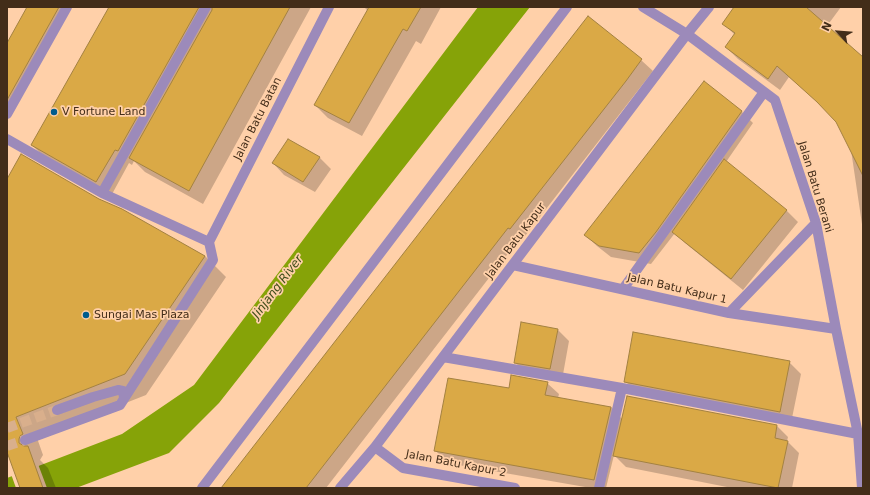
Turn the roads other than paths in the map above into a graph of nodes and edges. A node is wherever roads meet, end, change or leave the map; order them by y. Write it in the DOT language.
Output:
graph roads {
  1 [pos="68,7"];
  2 [pos="206,7"];
  3 [pos="329,7"];
  4 [pos="567,7"];
  5 [pos="643,7"];
  6 [pos="709,7"];
  7 [pos="687,34"];
  8 [pos="764,92"];
  9 [pos="7,114"];
  10 [pos="7,139"];
  11 [pos="102,193"];
  12 [pos="816,223"];
  13 [pos="209,242"];
  14 [pos="513,265"];
  15 [pos="623,289"];
  16 [pos="729,313"];
  17 [pos="836,329"];
  18 [pos="443,357"];
  19 [pos="622,388"];
  20 [pos="124,398"];
  21 [pos="57,410"];
  22 [pos="858,434"];
  23 [pos="25,440"];
  24 [pos="375,448"];
  25 [pos="202,488"];
  26 [pos="340,488"];
  27 [pos="515,488"];
  28 [pos="599,488"];
  29 [pos="862,488"];
  1 -- 9 [label="street"];
  2 -- 11 [label="street"];
  3 -- 13 [label="street, Jalan Batu Batan"];
  4 -- 25 [label="street"];
  5 -- 7 [label="street, Jalan Batu Berani"];
  6 -- 7 [label="street, Jalan Batu Kapur"];
  7 -- 8 [label="street, Jalan Batu Berani"];
  7 -- 14 [label="street, Jalan Batu Kapur"];
  8 -- 12 [label="street, Jalan Batu Berani"];
  8 -- 15 [label="street"];
  10 -- 11 [label="street"];
  11 -- 13 [label="street"];
  12 -- 16 [label="street"];
  12 -- 17 [label="street, Jalan Batu Berani"];
  13 -- 20 [label="street"];
  14 -- 15 [label="street, Jalan Batu Kapur 1"];
  14 -- 18 [label="street, Jalan Batu Kapur"];
  15 -- 16 [label="street, Jalan Batu Kapur 1"];
  16 -- 17 [label="street, Jalan Batu Kapur 1"];
  17 -- 22 [label="street, Jalan Batu Berani"];
  18 -- 19 [label="street"];
  18 -- 24 [label="street, Jalan Batu Kapur"];
  19 -- 22 [label="street"];
  19 -- 28 [label="street"];
  20 -- 21 [label="street"];
  20 -- 23 [label="street"];
  22 -- 29 [label="street, Jalan Batu Berani"];
  24 -- 26 [label="street, Jalan Batu Kapur"];
  24 -- 27 [label="street, Jalan Batu Kapur 2"];
}
